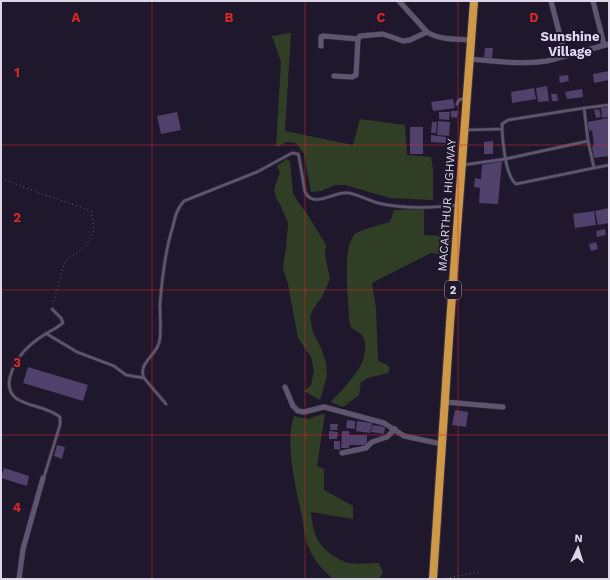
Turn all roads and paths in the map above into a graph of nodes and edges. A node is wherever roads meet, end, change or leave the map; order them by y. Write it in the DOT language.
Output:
graph roads {
  1 [pos="400,1"];
  2 [pos="474,1"];
  3 [pos="552,1"];
  4 [pos="593,1"];
  5 [pos="426,32"];
  6 [pos="358,39"];
  7 [pos="471,40"];
  8 [pos="607,44"];
  9 [pos="321,46"];
  10 [pos="565,55"];
  11 [pos="469,59"];
  12 [pos="334,76"];
  13 [pos="467,97"];
  14 [pos="457,104"];
  15 [pos="609,105"];
  16 [pos="584,108"];
  17 [pos="502,129"];
  18 [pos="465,130"];
  19 [pos="588,140"];
  20 [pos="505,159"];
  21 [pos="609,164"];
  22 [pos="462,165"];
  23 [pos="594,168"];
  24 [pos="1,178"];
  25 [pos="458,205"];
  26 [pos="52,309"];
  27 [pos="46,334"];
  28 [pos="144,378"];
  29 [pos="285,387"];
  30 [pos="445,402"];
  31 [pos="166,404"];
  32 [pos="503,407"];
  33 [pos="395,429"];
  34 [pos="442,444"];
  35 [pos="342,453"];
  36 [pos="43,478"];
  37 [pos="479,572"];
  38 [pos="19,579"];
  39 [pos="433,579"];
  40 [pos="442,579"];
  1 -- 5 [label="street"];
  2 -- 7 [label="highway, MACARTHUR HIGHWAY / 2"];
  3 -- 10 [label="street"];
  4 -- 8 [label="street"];
  5 -- 6 [label="street"];
  5 -- 7 [label="street"];
  6 -- 9 [label="street"];
  6 -- 12 [label="street"];
  7 -- 11 [label="highway, MACARTHUR HIGHWAY / 2"];
  8 -- 10 [label="street"];
  10 -- 11 [label="street"];
  11 -- 13 [label="highway, MACARTHUR HIGHWAY / 2"];
  13 -- 14 [label="lane"];
  13 -- 18 [label="highway, MACARTHUR HIGHWAY / 2"];
  15 -- 16 [label="lane"];
  16 -- 17 [label="lane"];
  16 -- 19 [label="lane"];
  17 -- 18 [label="lane"];
  17 -- 20 [label="lane"];
  18 -- 22 [label="highway, MACARTHUR HIGHWAY / 2"];
  19 -- 20 [label="lane"];
  19 -- 23 [label="lane"];
  20 -- 22 [label="lane"];
  20 -- 23 [label="lane"];
  21 -- 23 [label="lane"];
  22 -- 25 [label="highway, MACARTHUR HIGHWAY / 2"];
  24 -- 26 [label="path"];
  25 -- 28 [label="lane"];
  25 -- 30 [label="highway, MACARTHUR HIGHWAY / 2"];
  26 -- 27 [label="lane"];
  27 -- 28 [label="lane"];
  27 -- 36 [label="lane"];
  28 -- 31 [label="lane"];
  29 -- 33 [label="street"];
  30 -- 32 [label="street"];
  30 -- 34 [label="highway, MACARTHUR HIGHWAY / 2"];
  33 -- 34 [label="street"];
  33 -- 35 [label="street"];
  34 -- 39 [label="highway, MACARTHUR HIGHWAY / 2"];
  36 -- 38 [label="street"];
  37 -- 40 [label="path"];
}
